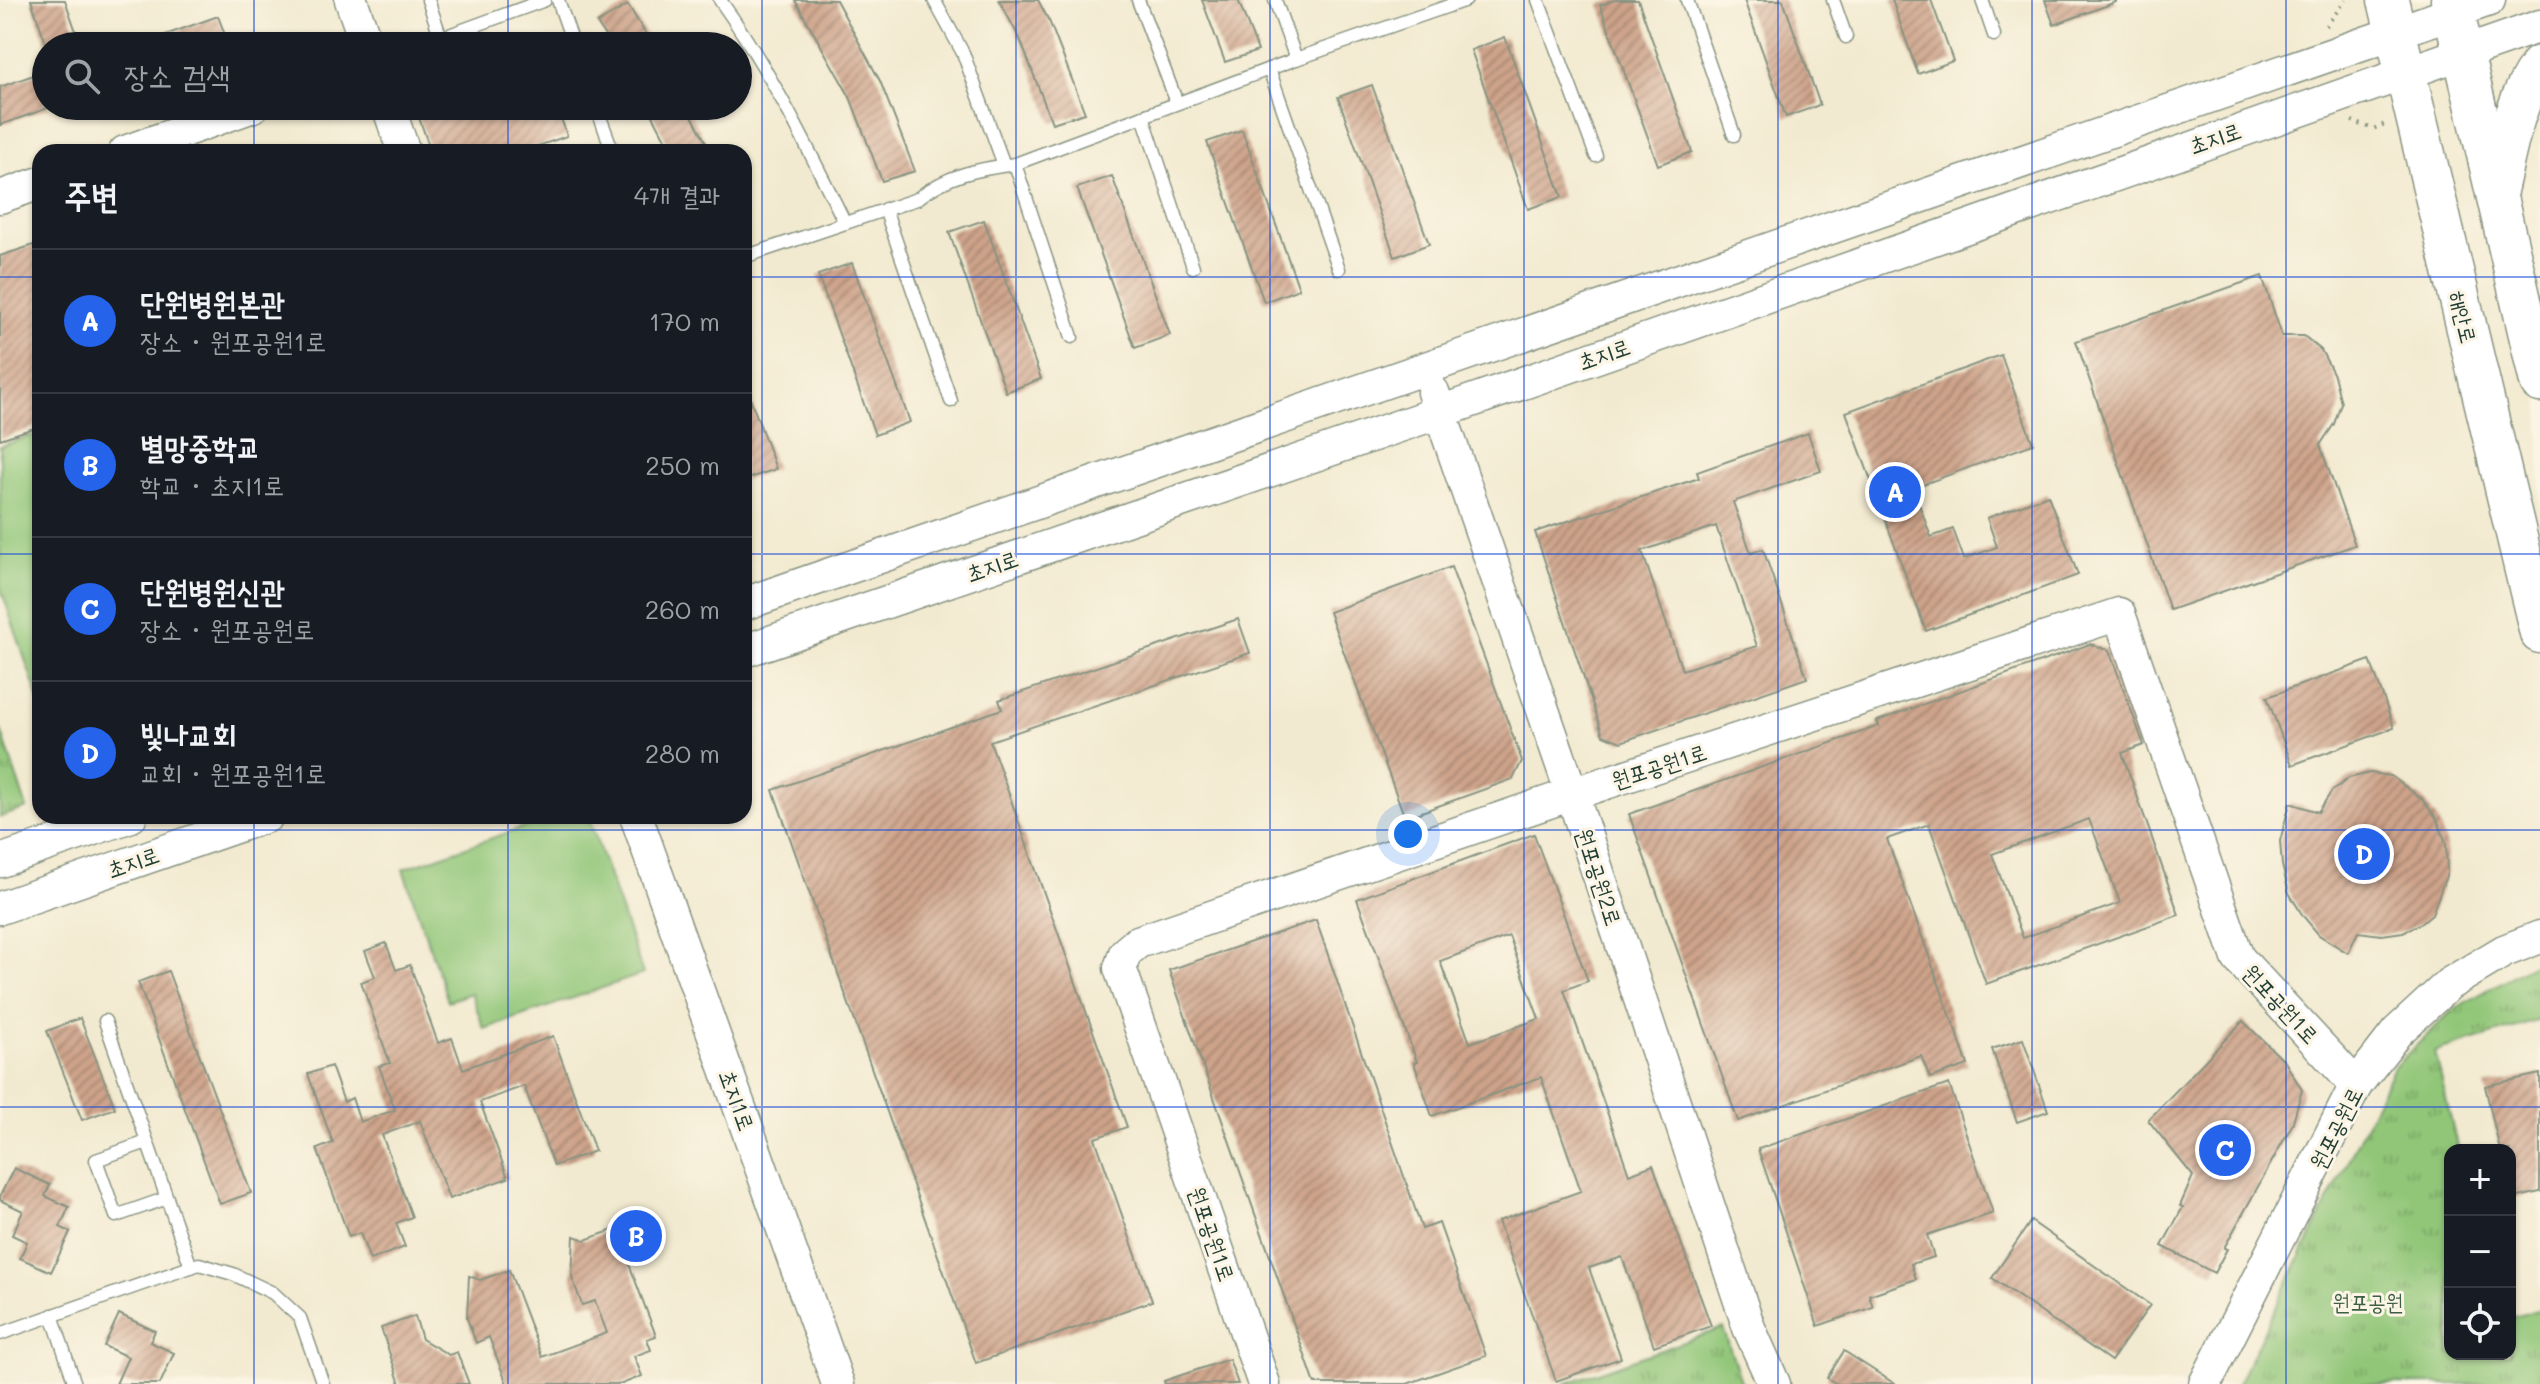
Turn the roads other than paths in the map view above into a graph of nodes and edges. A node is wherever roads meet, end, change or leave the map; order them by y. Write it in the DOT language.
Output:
graph roads {
  1 [pos="351,0"];
  2 [pos="428,0"];
  3 [pos="545,0"];
  4 [pos="558,0"];
  5 [pos="720,0"];
  6 [pos="934,0"];
  7 [pos="1138,0"];
  8 [pos="1275,0"];
  9 [pos="1538,0"];
  10 [pos="1687,0"];
  11 [pos="1833,0"];
  12 [pos="1982,0"];
  13 [pos="1462,1"];
  14 [pos="2465,4"];
  15 [pos="2392,15"];
  16 [pos="2540,26"];
  17 [pos="362,32"];
  18 [pos="439,32"];
  19 [pos="457,32"];
  20 [pos="569,32"];
  21 [pos="741,32"];
  22 [pos="1994,35"];
  23 [pos="1846,37"];
  24 [pos="752,49"];
  25 [pos="2463,52"];
  26 [pos="1296,59"];
  27 [pos="2540,66"];
  28 [pos="1269,69"];
  29 [pos="2404,72"];
  30 [pos="1177,103"];
  31 [pos="1143,116"];
  32 [pos="214,120"];
  33 [pos="393,120"];
  34 [pos="601,120"];
  35 [pos="1734,135"];
  36 [pos="147,144"];
  37 [pos="401,144"];
  38 [pos="610,144"];
  39 [pos="1596,156"];
  40 [pos="1009,165"];
  41 [pos="32,186"];
  42 [pos="2496,194"];
  43 [pos="0,197"];
  44 [pos="885,209"];
  45 [pos="845,223"];
  46 [pos="752,254"];
  47 [pos="1193,267"];
  48 [pos="1339,269"];
  49 [pos="1072,337"];
  50 [pos="1425,370"];
  51 [pos="2540,382"];
  52 [pos="951,401"];
  53 [pos="1440,412"];
  54 [pos="752,601"];
  55 [pos="2540,633"];
  56 [pos="752,648"];
  57 [pos="1572,794"];
  58 [pos="108,824"];
  59 [pos="244,824"];
  60 [pos="639,824"];
  61 [pos="0,861"];
  62 [pos="0,908"];
  63 [pos="2540,937"];
  64 [pos="105,1021"];
  65 [pos="2356,1085"];
  66 [pos="147,1142"];
  67 [pos="167,1198"];
  68 [pos="191,1267"];
  69 [pos="52,1315"];
  70 [pos="0,1334"];
  71 [pos="75,1384"];
  72 [pos="323,1384"];
  73 [pos="838,1384"];
  74 [pos="1264,1384"];
  75 [pos="1774,1384"];
  76 [pos="2205,1384"];
  1 -- 17 [label="street"];
  2 -- 18 [label="lane"];
  3 -- 19 [label="lane"];
  4 -- 20 [label="lane"];
  5 -- 21 [label="lane"];
  6 -- 40 [label="lane"];
  7 -- 30 [label="lane"];
  8 -- 26 [label="lane"];
  9 -- 39 [label="lane"];
  10 -- 35 [label="lane"];
  11 -- 23 [label="lane"];
  12 -- 22 [label="lane"];
  13 -- 26 [label="lane"];
  14 -- 15 [label="street, 초지로"];
  14 -- 25 [label="main road"];
  15 -- 29 [label="main road, 해안로"];
  15 -- 50 [label="street, 초지로"];
  16 -- 25 [label="street, 초지로"];
  24 -- 45 [label="lane"];
  25 -- 29 [label="street, 초지로"];
  25 -- 42 [label="main road"];
  26 -- 28 [label="lane"];
  27 -- 42 [label="main road"];
  28 -- 30 [label="lane"];
  28 -- 48 [label="lane"];
  29 -- 53 [label="street, 초지로"];
  29 -- 55 [label="main road, 해안로"];
  30 -- 31 [label="lane"];
  31 -- 40 [label="lane"];
  31 -- 47 [label="lane"];
  32 -- 36 [label="street"];
  33 -- 37 [label="street"];
  34 -- 38 [label="lane"];
  40 -- 44 [label="lane"];
  40 -- 49 [label="lane"];
  41 -- 43 [label="street"];
  42 -- 51 [label="main road"];
  44 -- 45 [label="lane"];
  44 -- 52 [label="lane"];
  45 -- 46 [label="lane"];
  50 -- 53 [label="street, 원포공원2로"];
  50 -- 54 [label="street, 초지로"];
  53 -- 56 [label="street, 초지로"];
  53 -- 57 [label="street, 원포공원2로"];
  57 -- 65 [label="street, 원포공원1로"];
  57 -- 74 [label="street, 원포공원1로"];
  57 -- 75 [label="street, 원포공원2로"];
  58 -- 61 [label="street, 초지로"];
  59 -- 62 [label="street, 초지로"];
  60 -- 73 [label="street, 초지1로"];
  63 -- 65 [label="street, 원포공원로"];
  64 -- 66 [label="lane"];
  65 -- 76 [label="street, 원포공원로"];
  66 -- 67 [label="lane"];
  66 -- 67 [label="lane"];
  67 -- 68 [label="lane"];
  68 -- 69 [label="lane"];
  68 -- 72 [label="lane"];
  69 -- 70 [label="lane"];
  69 -- 71 [label="lane"];
}
